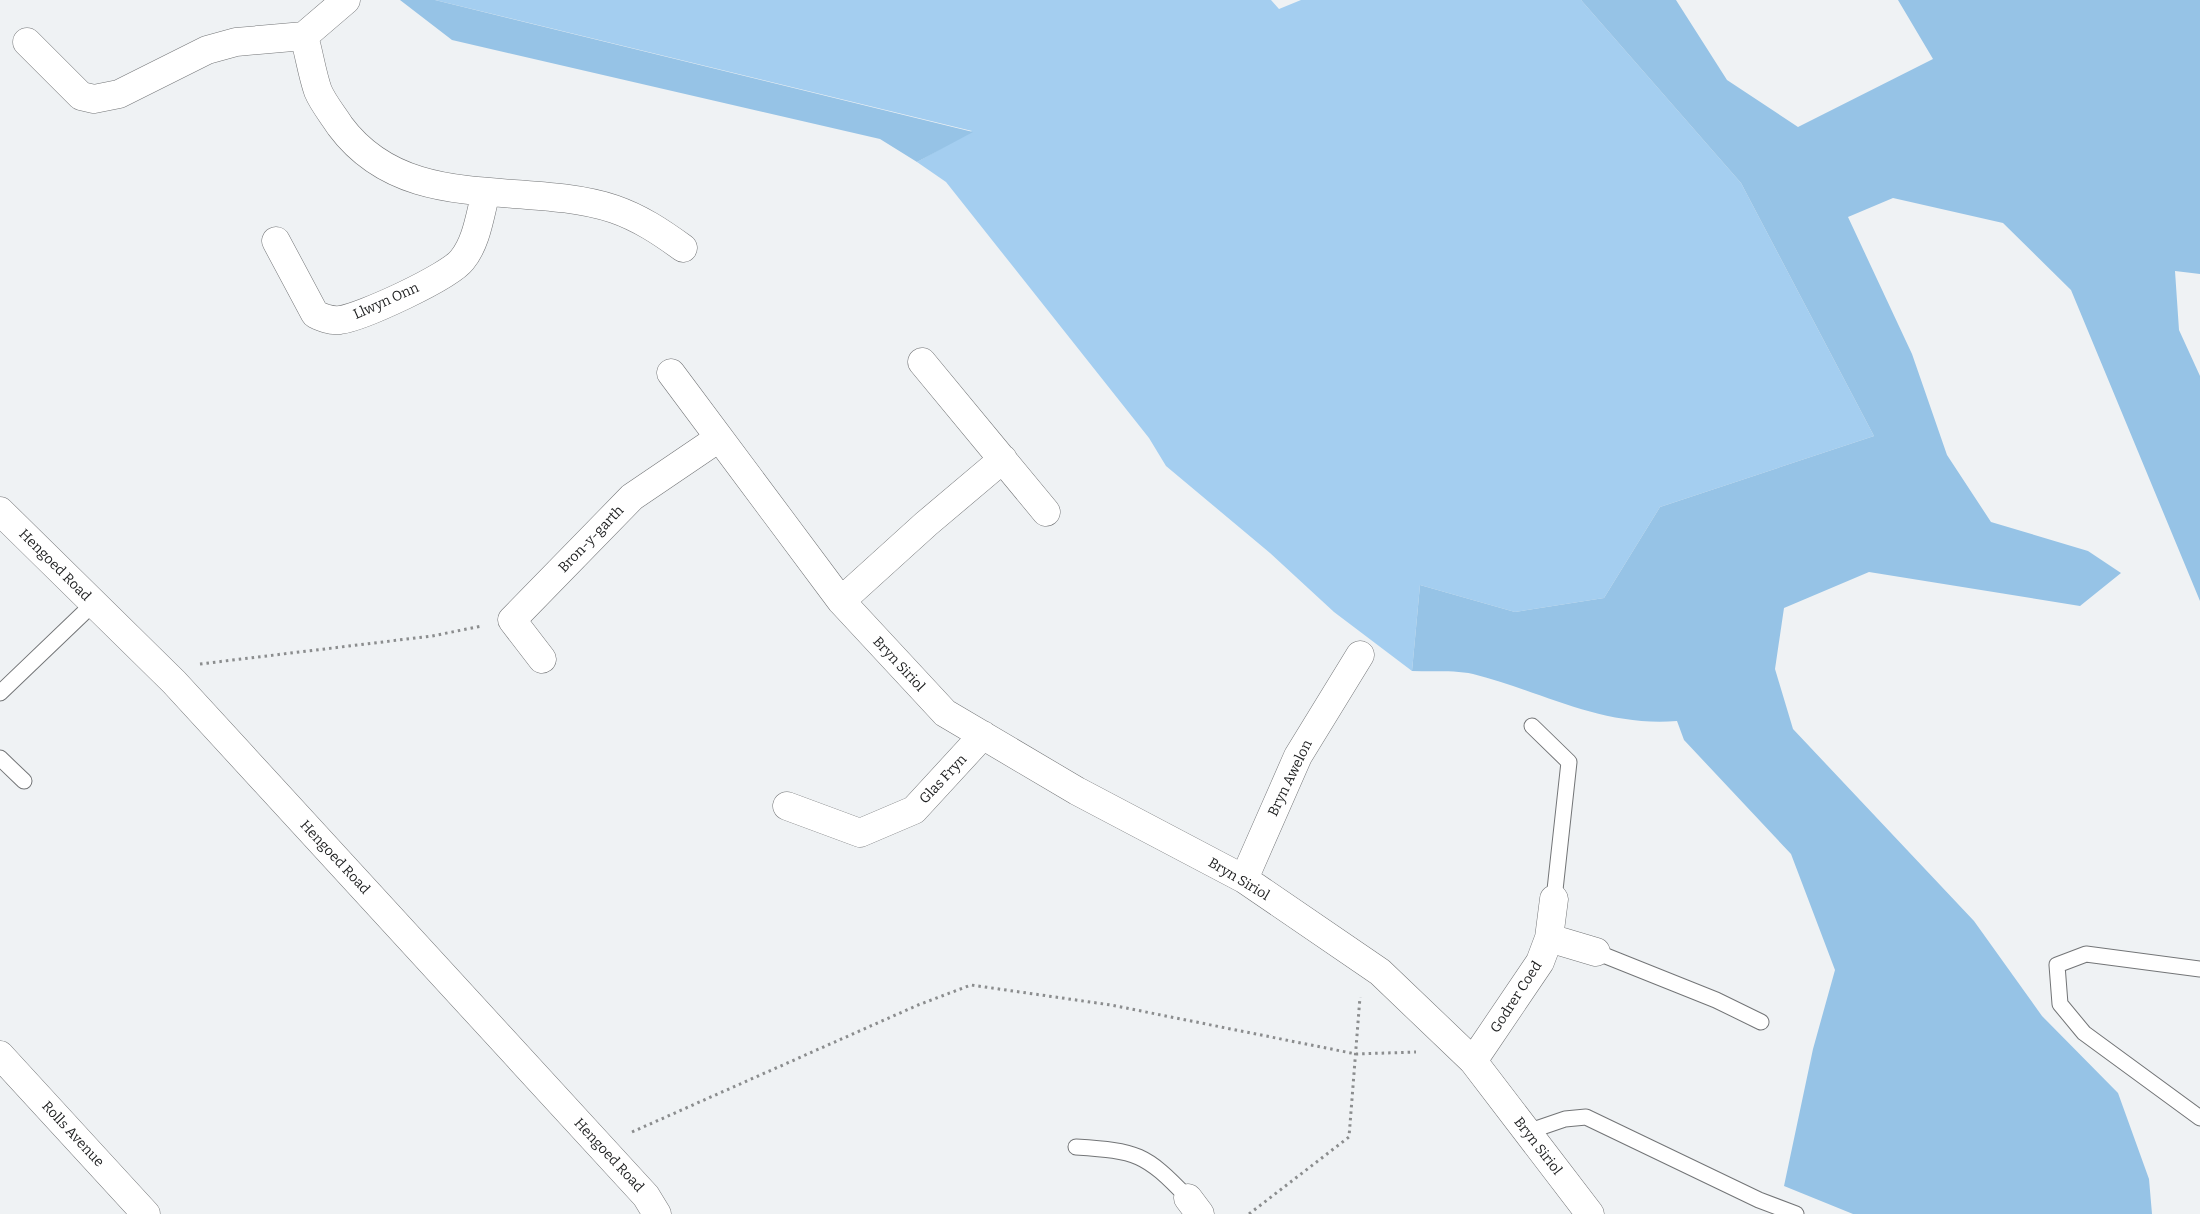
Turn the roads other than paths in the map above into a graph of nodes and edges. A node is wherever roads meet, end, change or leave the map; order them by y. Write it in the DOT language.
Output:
graph roads {
  1 [pos="346,0"];
  2 [pos="304,36"];
  3 [pos="27,42"];
  4 [pos="486,192"];
  5 [pos="276,241"];
  6 [pos="683,248"];
  7 [pos="922,362"];
  8 [pos="670,373"];
  9 [pos="719,438"];
  10 [pos="1003,459"];
  11 [pos="0,511"];
  12 [pos="1046,512"];
  13 [pos="841,601"];
  14 [pos="94,603"];
  15 [pos="1360,655"];
  16 [pos="542,659"];
  17 [pos="0,693"];
  18 [pos="1532,726"];
  19 [pos="983,735"];
  20 [pos="0,758"];
  21 [pos="24,781"];
  22 [pos="786,806"];
  23 [pos="1244,880"];
  24 [pos="1554,899"];
  25 [pos="1549,938"];
  26 [pos="1596,952"];
  27 [pos="2200,969"];
  28 [pos="1761,1022"];
  29 [pos="0,1055"];
  30 [pos="1467,1056"];
  31 [pos="2200,1118"];
  32 [pos="1527,1132"];
  33 [pos="1076,1147"];
  34 [pos="1194,1206"];
  35 [pos="146,1214"];
  36 [pos="657,1214"];
  37 [pos="1590,1214"];
  38 [pos="1796,1214"];
  1 -- 2 [label="street"];
  2 -- 3 [label="street"];
  2 -- 4 [label="street"];
  4 -- 5 [label="street, Llwyn Onn"];
  4 -- 6 [label="street"];
  7 -- 10 [label="street"];
  8 -- 9 [label="street, Bryn Siriol"];
  9 -- 13 [label="street, Bryn Siriol"];
  9 -- 16 [label="street, Bron-y-garth"];
  10 -- 12 [label="street"];
  10 -- 13 [label="street"];
  11 -- 14 [label="street, Hengoed Road"];
  13 -- 19 [label="street, Bryn Siriol"];
  14 -- 17 [label="lane"];
  14 -- 36 [label="street, Hengoed Road"];
  15 -- 23 [label="street, Bryn Awelon"];
  18 -- 24 [label="lane"];
  19 -- 22 [label="street, Glas Fryn"];
  19 -- 23 [label="street, Bryn Siriol"];
  20 -- 21 [label="lane"];
  23 -- 30 [label="street, Bryn Siriol"];
  24 -- 25 [label="street, Godrer Coed"];
  25 -- 26 [label="street"];
  25 -- 30 [label="street, Godrer Coed"];
  26 -- 28 [label="lane"];
  27 -- 31 [label="lane"];
  29 -- 35 [label="street, Rolls Avenue"];
  30 -- 32 [label="street, Bryn Siriol"];
  32 -- 37 [label="street, Bryn Siriol"];
  32 -- 38 [label="lane"];
  33 -- 34 [label="lane"];
}
